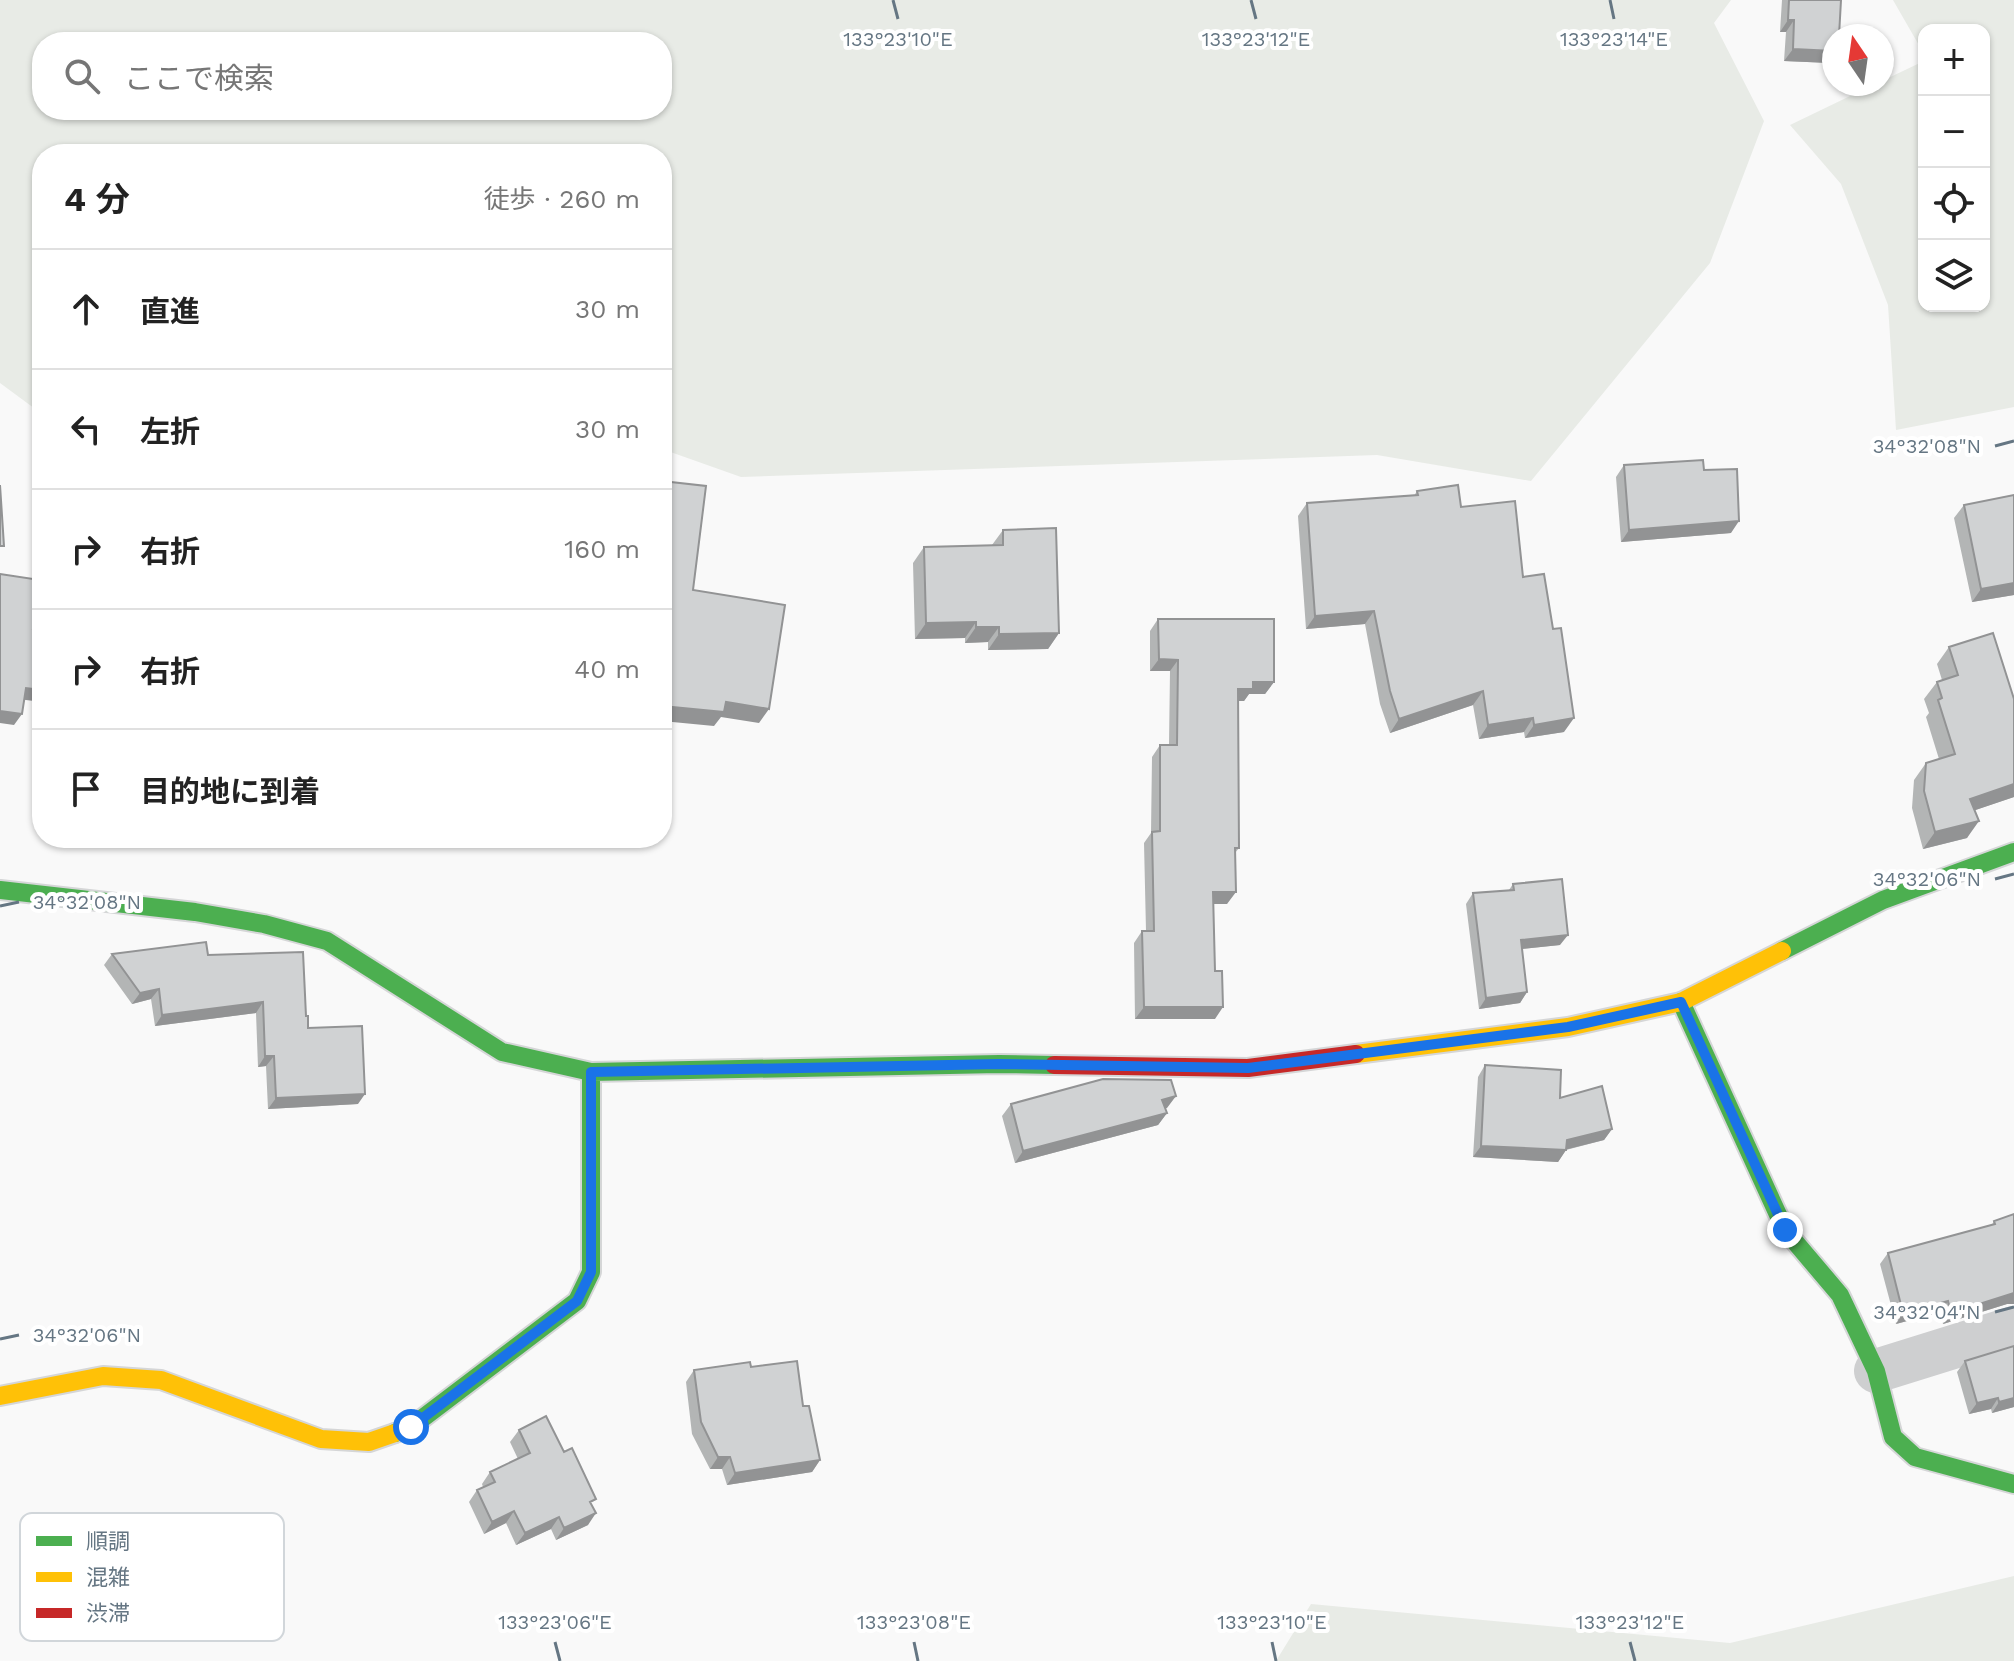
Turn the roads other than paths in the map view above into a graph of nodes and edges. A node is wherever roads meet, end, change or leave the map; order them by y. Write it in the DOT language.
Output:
graph roads {
  1 [pos="2014,852"];
  2 [pos="0,890"];
  3 [pos="1681,1002"];
  4 [pos="591,1072"];
  5 [pos="2014,1328"];
  6 [pos="1876,1371"];
  7 [pos="0,1396"];
  8 [pos="2014,1484"];
  1 -- 3 [label="street"];
  2 -- 4 [label="street"];
  3 -- 4 [label="street"];
  3 -- 6 [label="street"];
  4 -- 7 [label="street"];
  5 -- 6 [label="street"];
  6 -- 8 [label="street"];
}
